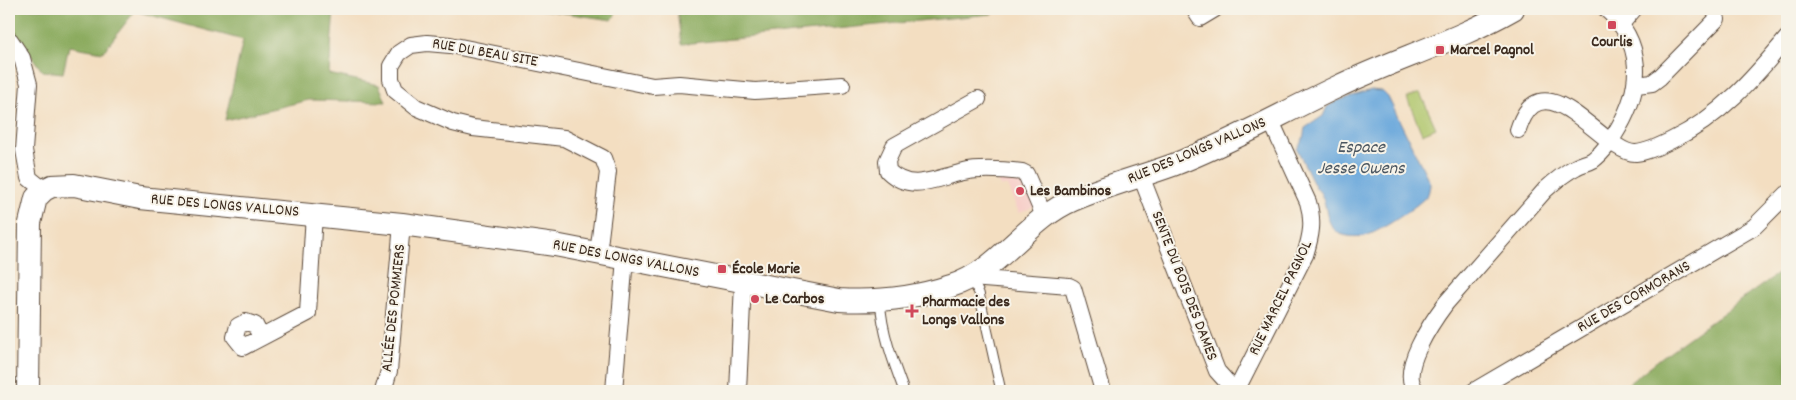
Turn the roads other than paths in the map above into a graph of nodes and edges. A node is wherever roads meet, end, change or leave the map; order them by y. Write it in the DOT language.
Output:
graph roads {
  1 [pos="1194,9"];
  2 [pos="1215,9"];
  3 [pos="1513,9"];
  4 [pos="1606,9"];
  5 [pos="1634,9"];
  6 [pos="1717,19"];
  7 [pos="1622,23"];
  8 [pos="1787,38"];
  9 [pos="10,40"];
  10 [pos="842,85"];
  11 [pos="1637,85"];
  12 [pos="978,100"];
  13 [pos="1271,120"];
  14 [pos="1518,130"];
  15 [pos="1612,141"];
  16 [pos="1141,176"];
  17 [pos="44,190"];
  18 [pos="1787,194"];
  19 [pos="314,214"];
  20 [pos="1044,216"];
  21 [pos="402,224"];
  22 [pos="598,254"];
  23 [pos="625,258"];
  24 [pos="971,278"];
  25 [pos="742,282"];
  26 [pos="880,300"];
  27 [pos="261,337"];
  28 [pos="28,391"];
  29 [pos="383,391"];
  30 [pos="614,391"];
  31 [pos="738,391"];
  32 [pos="904,391"];
  33 [pos="1001,391"];
  34 [pos="1103,391"];
  35 [pos="1235,391"];
  36 [pos="1417,391"];
  37 [pos="1474,391"];
  1 -- 2 [label="street"];
  3 -- 13 [label="street, RUE DES LONGS VALLONS"];
  4 -- 7 [label="street"];
  5 -- 7 [label="street"];
  6 -- 11 [label="street"];
  7 -- 11 [label="street"];
  8 -- 15 [label="street"];
  9 -- 17 [label="street"];
  10 -- 22 [label="street, RUE DU BEAU SITE"];
  11 -- 15 [label="street"];
  12 -- 20 [label="street"];
  13 -- 16 [label="street, RUE DES LONGS VALLONS"];
  13 -- 35 [label="street, RUE MARCEL PAGNOL"];
  14 -- 15 [label="street"];
  15 -- 36 [label="street"];
  16 -- 20 [label="street, RUE DES LONGS VALLONS"];
  16 -- 35 [label="street, SENTE DU BOIS DES DAMES"];
  17 -- 19 [label="street, RUE DES LONGS VALLONS"];
  17 -- 28 [label="street"];
  18 -- 37 [label="street, RUE DES CORMORANS"];
  19 -- 21 [label="street, RUE DES LONGS VALLONS"];
  19 -- 27 [label="street"];
  20 -- 24 [label="street, RUE DES LONGS VALLONS"];
  21 -- 22 [label="street, RUE DES LONGS VALLONS"];
  21 -- 29 [label="street, ALLÉE DES POMMIERS"];
  22 -- 23 [label="street, RUE DES LONGS VALLONS"];
  23 -- 25 [label="street, RUE DES LONGS VALLONS"];
  23 -- 30 [label="street"];
  24 -- 26 [label="street, RUE DES LONGS VALLONS"];
  24 -- 33 [label="lane"];
  24 -- 34 [label="street"];
  25 -- 26 [label="street, RUE DES LONGS VALLONS"];
  25 -- 31 [label="street"];
  26 -- 32 [label="lane"];
}
